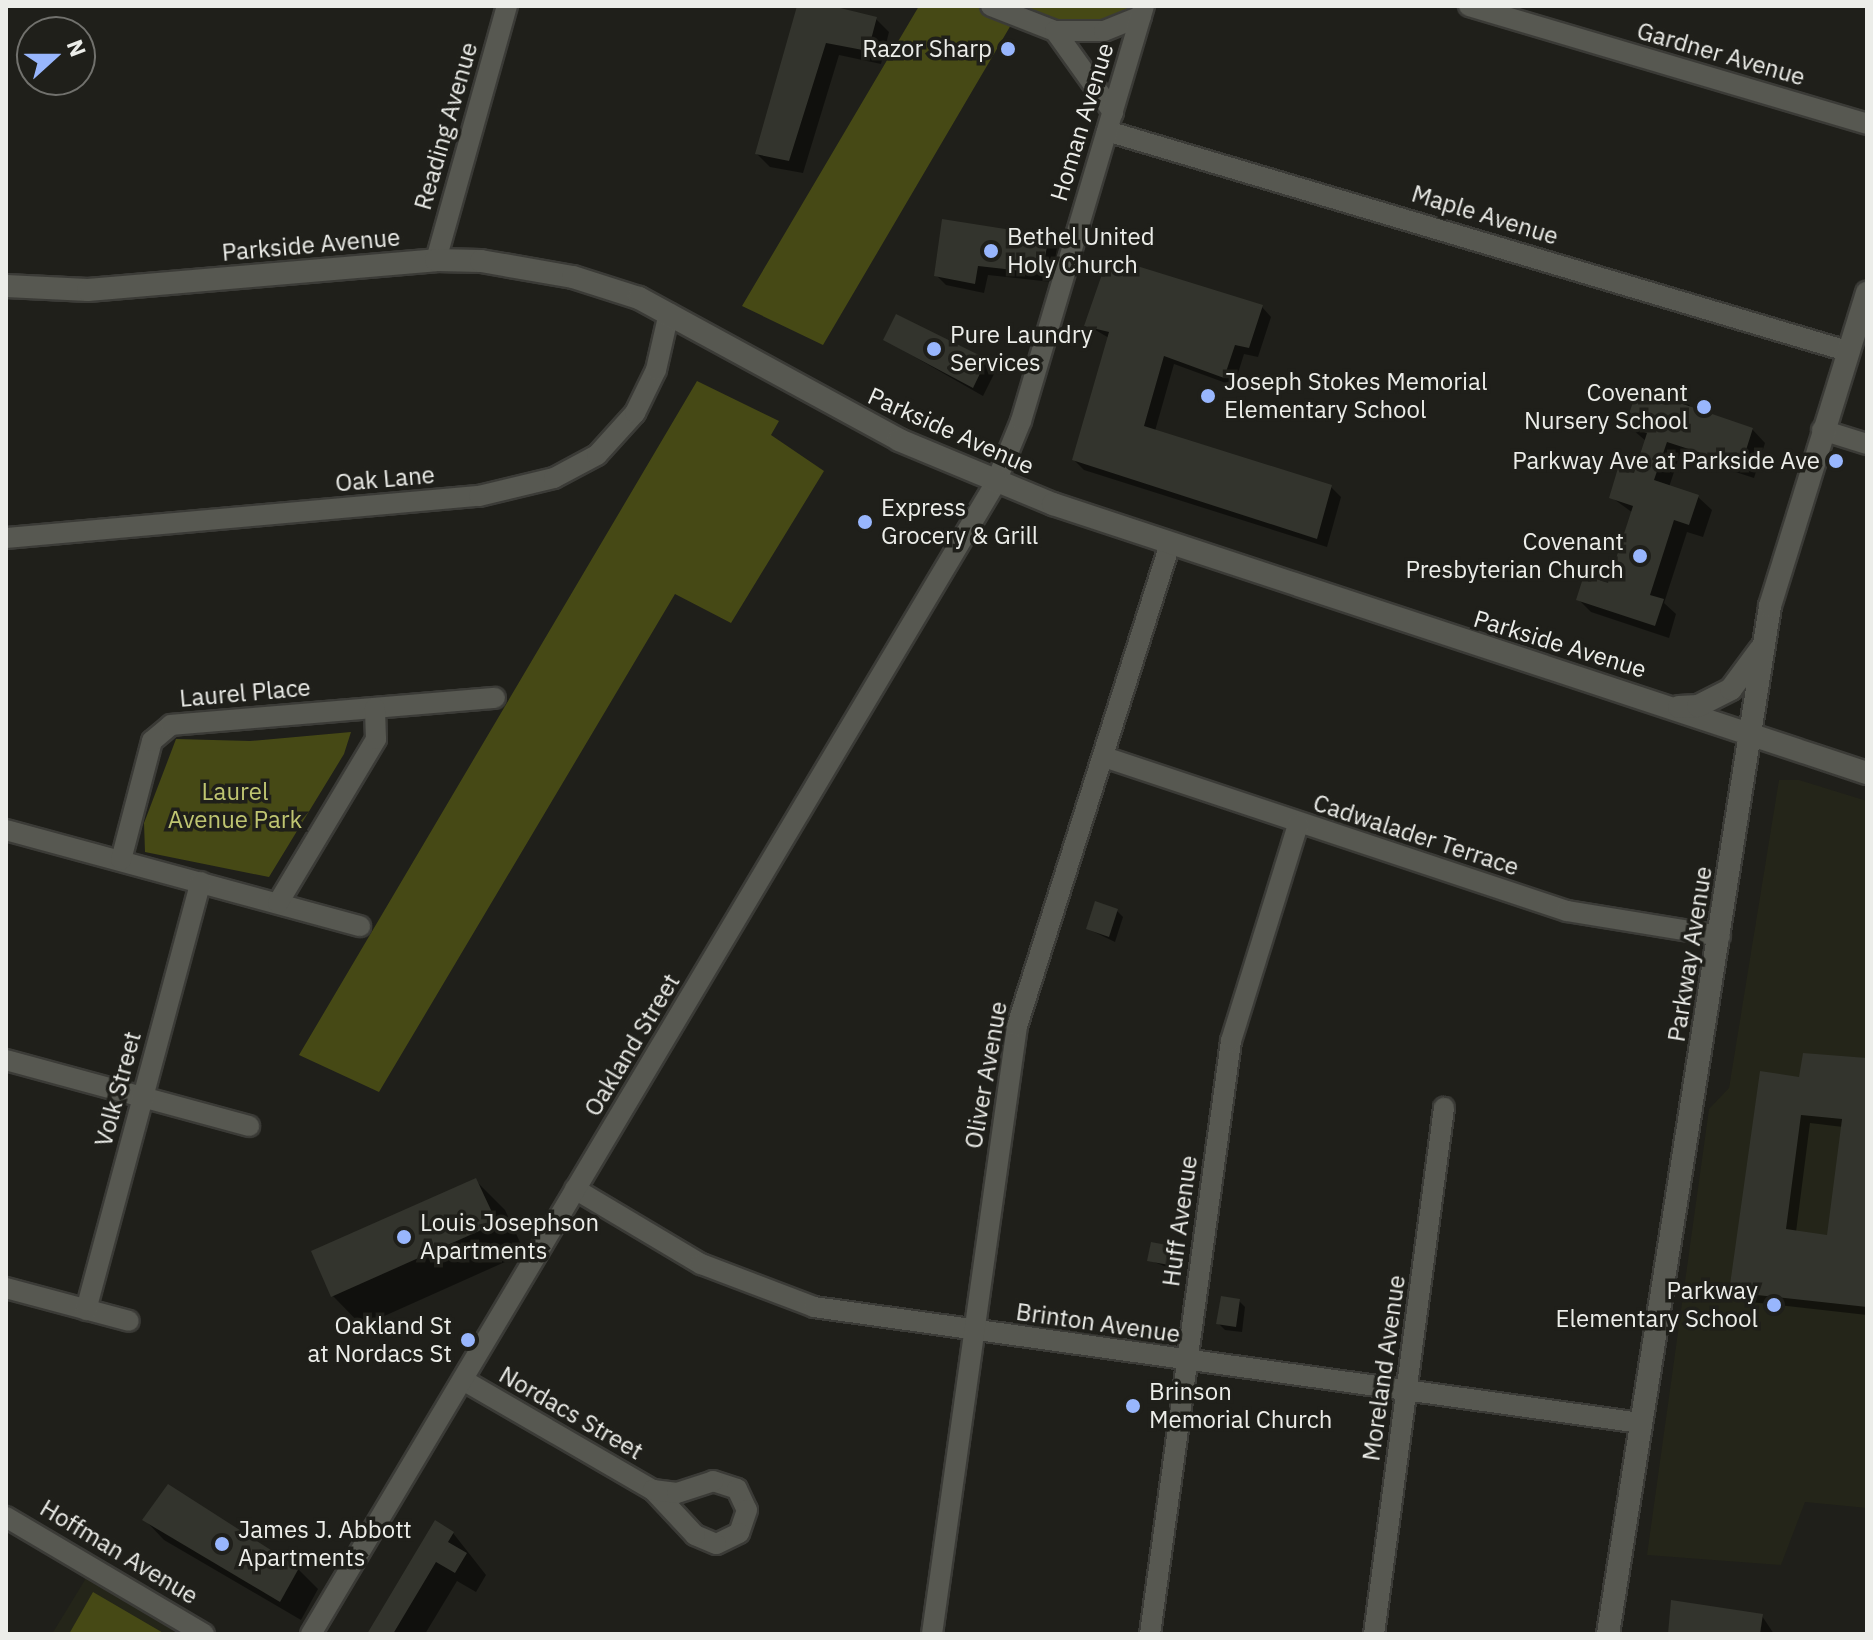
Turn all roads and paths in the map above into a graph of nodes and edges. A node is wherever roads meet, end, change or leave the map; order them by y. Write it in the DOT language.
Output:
graph roads {
  1 [pos="507,6"];
  2 [pos="991,6"];
  3 [pos="1469,6"];
  4 [pos="1142,11"];
  5 [pos="1055,31"];
  6 [pos="1110,122"];
  7 [pos="1867,124"];
  8 [pos="436,260"];
  9 [pos="6,286"];
  10 [pos="1867,293"];
  11 [pos="669,313"];
  12 [pos="1847,351"];
  13 [pos="1822,430"];
  14 [pos="1867,444"];
  15 [pos="996,482"];
  16 [pos="6,538"];
  17 [pos="1170,544"];
  18 [pos="1763,645"];
  19 [pos="495,698"];
  20 [pos="1679,707"];
  21 [pos="375,708"];
  22 [pos="1751,737"];
  23 [pos="1104,757"];
  24 [pos="1867,773"];
  25 [pos="1298,824"];
  26 [pos="6,830"];
  27 [pos="121,860"];
  28 [pos="201,882"];
  29 [pos="278,903"];
  30 [pos="360,926"];
  31 [pos="1720,936"];
  32 [pos="6,1060"];
  33 [pos="143,1096"];
  34 [pos="1444,1108"];
  35 [pos="249,1126"];
  36 [pos="575,1189"];
  37 [pos="6,1288"];
  38 [pos="86,1310"];
  39 [pos="129,1321"];
  40 [pos="973,1332"];
  41 [pos="1187,1362"];
  42 [pos="463,1380"];
  43 [pos="1407,1392"];
  44 [pos="1640,1423"];
  45 [pos="653,1490"];
  46 [pos="6,1517"];
  47 [pos="204,1634"];
  48 [pos="311,1634"];
  49 [pos="932,1634"];
  50 [pos="1150,1634"];
  51 [pos="1374,1634"];
  52 [pos="1608,1634"];
  1 -- 8 [label="street, Reading Avenue"];
  2 -- 5 [label="street"];
  3 -- 7 [label="street, Gardner Avenue"];
  4 -- 5 [label="street"];
  4 -- 6 [label="street, Homan Avenue"];
  5 -- 6 [label="street"];
  6 -- 12 [label="street, Maple Avenue"];
  6 -- 15 [label="street, Homan Avenue"];
  8 -- 9 [label="main road, Parkside Avenue"];
  8 -- 11 [label="main road, Parkside Avenue"];
  10 -- 12 [label="main road, Parkway Avenue"];
  11 -- 15 [label="main road, Parkside Avenue"];
  11 -- 16 [label="street, Oak Lane"];
  12 -- 13 [label="main road, Parkway Avenue"];
  13 -- 14 [label="street"];
  13 -- 18 [label="main road, Parkway Avenue"];
  15 -- 17 [label="main road, Parkside Avenue"];
  15 -- 36 [label="street, Oakland Street"];
  17 -- 20 [label="main road, Parkside Avenue"];
  17 -- 23 [label="street, Oliver Avenue"];
  18 -- 20 [label="main road"];
  18 -- 22 [label="main road, Parkway Avenue"];
  19 -- 21 [label="street, Laurel Place"];
  20 -- 22 [label="main road, Parkside Avenue"];
  21 -- 27 [label="street, Laurel Place"];
  21 -- 29 [label="street"];
  22 -- 24 [label="main road, Parkside Avenue"];
  22 -- 31 [label="main road, Parkway Avenue"];
  23 -- 25 [label="street, Cadwalader Terrace"];
  23 -- 40 [label="street, Oliver Avenue"];
  25 -- 31 [label="street, Cadwalader Terrace"];
  25 -- 41 [label="street, Huff Avenue"];
  26 -- 27 [label="street"];
  27 -- 28 [label="street"];
  28 -- 29 [label="street"];
  28 -- 33 [label="street, Volk Street"];
  29 -- 30 [label="street"];
  31 -- 44 [label="main road, Parkway Avenue"];
  32 -- 33 [label="street"];
  33 -- 35 [label="street"];
  33 -- 38 [label="street, Volk Street"];
  34 -- 43 [label="street, Moreland Avenue"];
  36 -- 40 [label="street, Brinton Avenue"];
  36 -- 42 [label="street, Oakland Street"];
  37 -- 38 [label="street"];
  38 -- 39 [label="street"];
  40 -- 41 [label="street, Brinton Avenue"];
  40 -- 49 [label="street, Oliver Avenue"];
  41 -- 43 [label="street, Brinton Avenue"];
  41 -- 50 [label="street, Huff Avenue"];
  42 -- 45 [label="street, Nordacs Street"];
  42 -- 48 [label="street, Oakland Street"];
  43 -- 44 [label="street, Brinton Avenue"];
  43 -- 51 [label="street, Moreland Avenue"];
  44 -- 52 [label="main road, Parkway Avenue"];
  46 -- 47 [label="street, Hoffman Avenue"];
}
